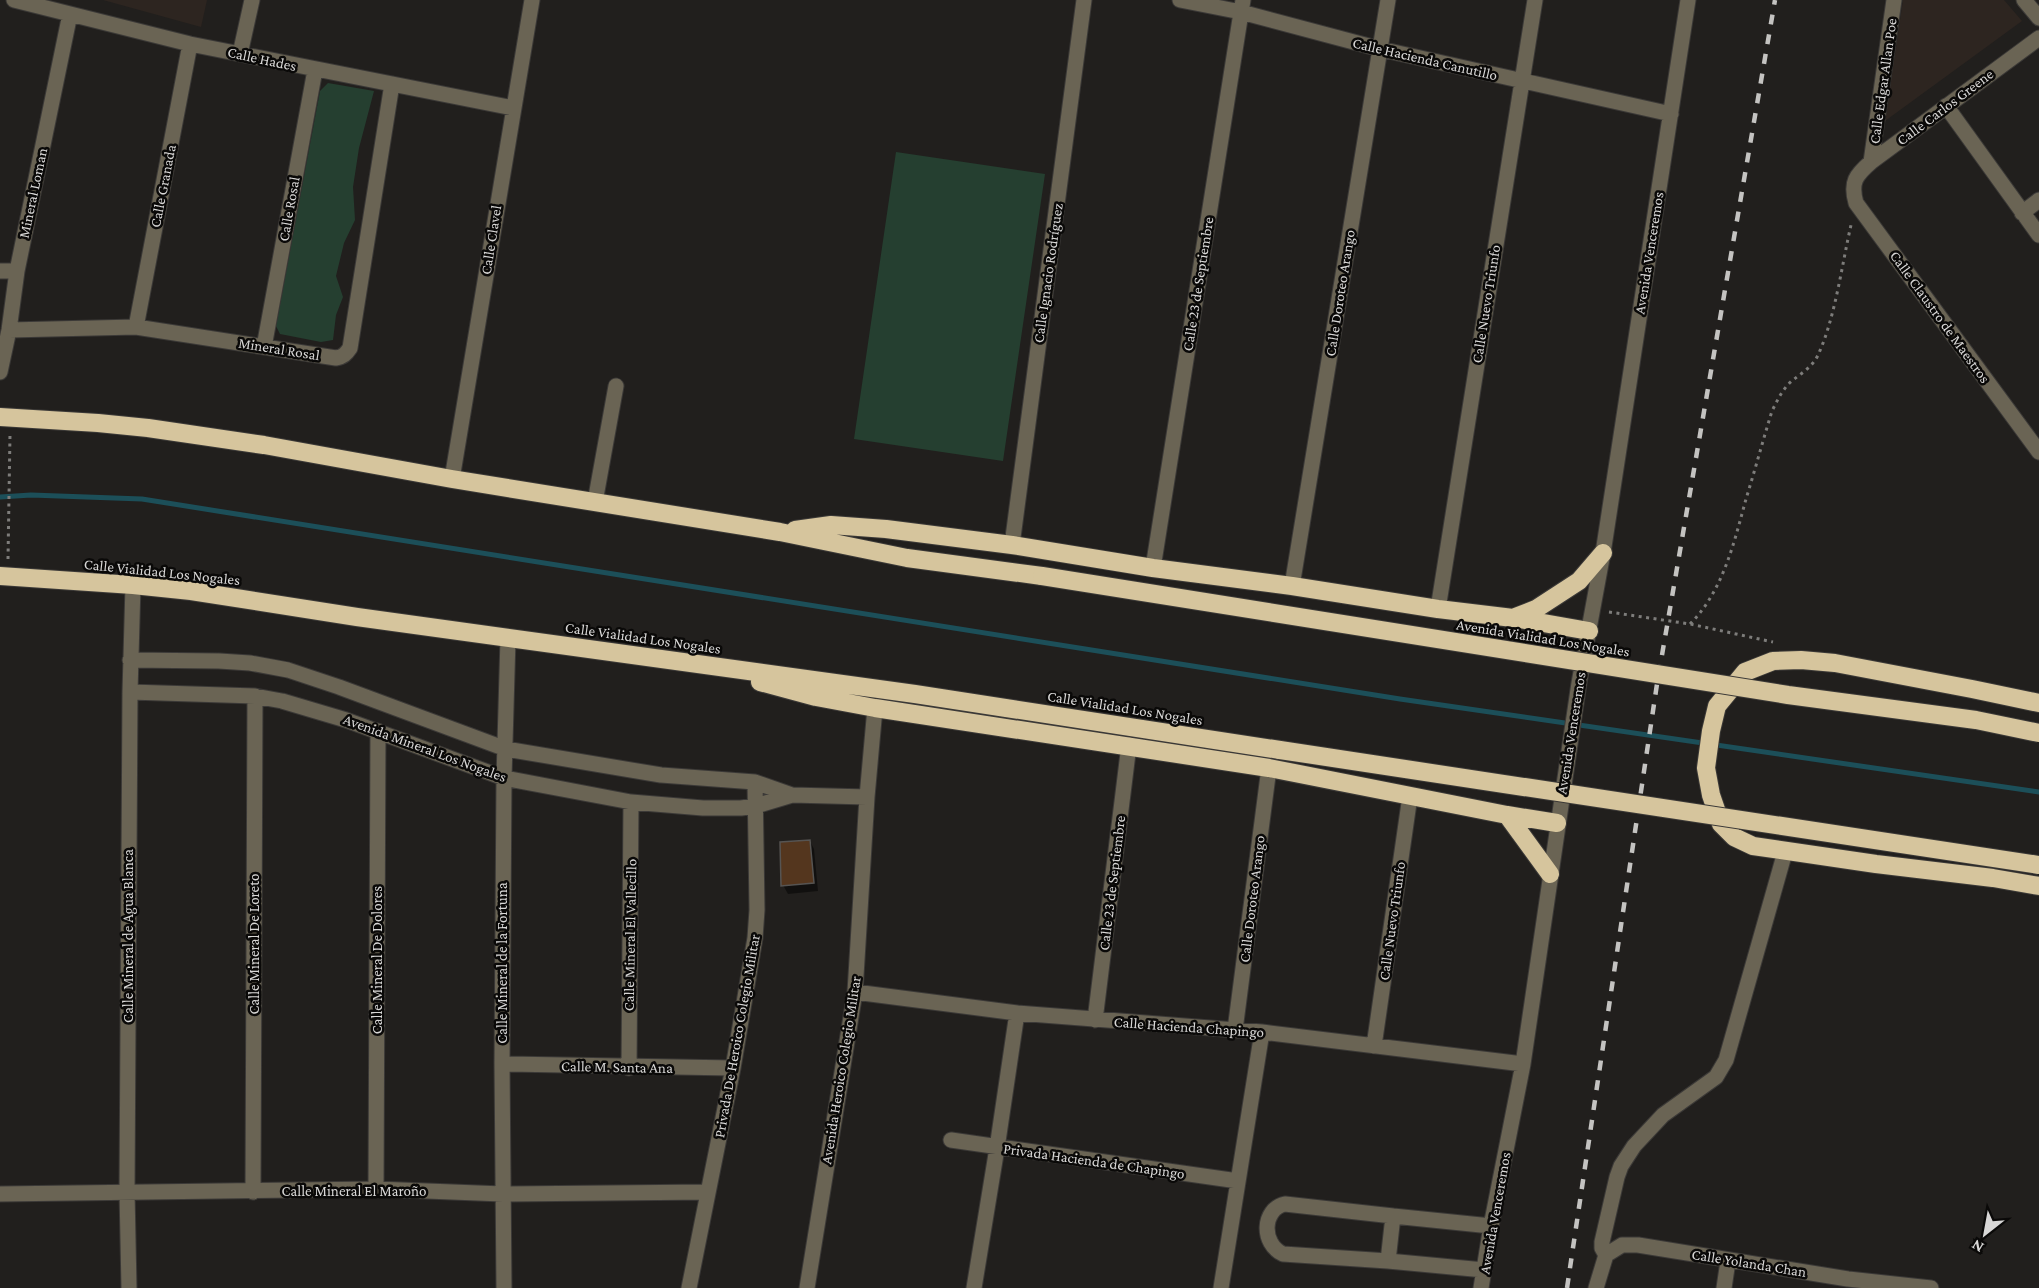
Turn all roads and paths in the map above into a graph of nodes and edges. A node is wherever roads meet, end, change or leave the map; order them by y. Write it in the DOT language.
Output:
graph roads {
  1 [pos="14,0"];
  2 [pos="252,0"];
  3 [pos="532,0"];
  4 [pos="1084,0"];
  5 [pos="1180,0"];
  6 [pos="1388,0"];
  7 [pos="1535,0"];
  8 [pos="1688,0"];
  9 [pos="1894,0"];
  10 [pos="2024,0"];
  11 [pos="1242,6"];
  12 [pos="70,14"];
  13 [pos="2039,18"];
  14 [pos="2039,38"];
  15 [pos="190,44"];
  16 [pos="1380,49"];
  17 [pos="240,54"];
  18 [pos="315,70"];
  19 [pos="1522,81"];
  20 [pos="392,84"];
  21 [pos="1946,106"];
  22 [pos="513,108"];
  23 [pos="1671,114"];
  24 [pos="1871,162"];
  25 [pos="2039,200"];
  26 [pos="1856,203"];
  27 [pos="2022,213"];
  28 [pos="2039,236"];
  29 [pos="0,271"];
  30 [pos="17,271"];
  31 [pos="135,327"];
  32 [pos="9,330"];
  33 [pos="264,347"];
  34 [pos="0,372"];
  35 [pos="616,386"];
  36 [pos="5,424"];
  37 [pos="2039,451"];
  38 [pos="452,479"];
  39 [pos="596,502"];
  40 [pos="780,532"];
  41 [pos="1012,545"];
  42 [pos="1603,553"];
  43 [pos="8,554"];
  44 [pos="1153,568"];
  45 [pos="0,576"];
  46 [pos="133,585"];
  47 [pos="1292,586"];
  48 [pos="1438,609"];
  49 [pos="1592,609"];
  50 [pos="1513,618"];
  51 [pos="1690,624"];
  52 [pos="1588,631"];
  53 [pos="508,638"];
  54 [pos="130,660"];
  55 [pos="1801,660"];
  56 [pos="700,664"];
  57 [pos="130,692"];
  58 [pos="255,696"];
  59 [pos="2039,704"];
  60 [pos="875,708"];
  61 [pos="378,731"];
  62 [pos="2039,733"];
  63 [pos="1129,745"];
  64 [pos="506,749"];
  65 [pos="1269,768"];
  66 [pos="504,778"];
  67 [pos="755,782"];
  68 [pos="792,795"];
  69 [pos="1410,796"];
  70 [pos="867,797"];
  71 [pos="632,802"];
  72 [pos="756,806"];
  73 [pos="1507,814"];
  74 [pos="1557,823"];
  75 [pos="1785,852"];
  76 [pos="2039,865"];
  77 [pos="1550,874"];
  78 [pos="2039,886"];
  79 [pos="855,992"];
  80 [pos="1017,1013"];
  81 [pos="1095,1020"];
  82 [pos="1235,1030"];
  83 [pos="1262,1032"];
  84 [pos="1374,1046"];
  85 [pos="502,1064"];
  86 [pos="1522,1064"];
  87 [pos="628,1068"];
  88 [pos="733,1068"];
  89 [pos="951,1140"];
  90 [pos="998,1148"];
  91 [pos="1238,1181"];
  92 [pos="376,1189"];
  93 [pos="127,1192"];
  94 [pos="253,1192"];
  95 [pos="708,1192"];
  96 [pos="0,1194"];
  97 [pos="503,1194"];
  98 [pos="1393,1216"];
  99 [pos="1491,1226"];
  100 [pos="1606,1255"];
  101 [pos="1388,1260"];
  102 [pos="1728,1261"];
  103 [pos="1484,1270"];
  104 [pos="1847,1283"];
  105 [pos="129,1288"];
  106 [pos="504,1288"];
  107 [pos="689,1288"];
  108 [pos="807,1288"];
  109 [pos="977,1288"];
  110 [pos="1221,1288"];
  111 [pos="1482,1288"];
  112 [pos="1596,1288"];
  113 [pos="1724,1288"];
  114 [pos="1931,1288"];
  1 -- 12 [label="street, Calle Hades"];
  2 -- 17 [label="street"];
  3 -- 22 [label="street, Calle Clavel"];
  4 -- 41 [label="street, Calle Ignacio Rodríguez"];
  5 -- 11 [label="street, Calle Hacienda Canutillo"];
  6 -- 16 [label="street, Calle Doroteo Arango"];
  7 -- 19 [label="street, Calle Nuevo Triunfo"];
  8 -- 23 [label="street, Avenida Venceremos"];
  9 -- 24 [label="street, Calle Edgar Allan Poe"];
  10 -- 13 [label="street"];
  11 -- 16 [label="street, Calle Hacienda Canutillo"];
  11 -- 44 [label="street, Calle 23 de Septiembre"];
  12 -- 15 [label="street, Calle Hades"];
  12 -- 30 [label="street, Mineral Loman"];
  14 -- 21 [label="street, Calle Carlos Greene"];
  15 -- 17 [label="street, Calle Hades"];
  15 -- 31 [label="street, Calle Granada"];
  16 -- 19 [label="street, Calle Hacienda Canutillo"];
  16 -- 47 [label="street, Calle Doroteo Arango"];
  17 -- 18 [label="street, Calle Hades"];
  18 -- 20 [label="street, Calle Hades"];
  18 -- 33 [label="street, Calle Rosal"];
  19 -- 23 [label="street, Calle Hacienda Canutillo"];
  19 -- 48 [label="street, Calle Nuevo Triunfo"];
  20 -- 22 [label="street, Calle Hades"];
  20 -- 33 [label="street, Mineral Rosal"];
  21 -- 24 [label="street, Calle Carlos Greene"];
  21 -- 27 [label="street"];
  22 -- 38 [label="street, Calle Clavel"];
  23 -- 42 [label="street, Avenida Venceremos"];
  24 -- 26 [label="street, Calle Carlos Greene"];
  25 -- 27 [label="street"];
  26 -- 37 [label="street, Calle Claustro de Maestros"];
  26 -- 51 [label="path"];
  27 -- 28 [label="street"];
  29 -- 30 [label="street"];
  30 -- 32 [label="street, Mineral Loman"];
  31 -- 32 [label="street, Mineral Rosal"];
  31 -- 33 [label="street, Mineral Rosal"];
  32 -- 34 [label="street, Mineral Loman"];
  35 -- 39 [label="street"];
  36 -- 38 [label="highway"];
  36 -- 43 [label="path"];
  38 -- 39 [label="highway"];
  39 -- 40 [label="highway"];
  40 -- 41 [label="highway"];
  40 -- 62 [label="highway, Avenida Vialidad Los Nogales, bridge"];
  41 -- 44 [label="highway"];
  42 -- 49 [label="street, Avenida Venceremos"];
  42 -- 50 [label="highway"];
  44 -- 47 [label="highway"];
  45 -- 46 [label="highway, Calle Vialidad Los Nogales"];
  46 -- 53 [label="highway, Calle Vialidad Los Nogales"];
  46 -- 54 [label="street, Calle Mineral de Agua Blanca"];
  47 -- 48 [label="highway"];
  48 -- 50 [label="highway"];
  49 -- 51 [label="path"];
  49 -- 52 [label="street, Avenida Venceremos"];
  50 -- 52 [label="highway"];
  51 -- 55 [label="path"];
  52 -- 74 [label="street, Avenida Venceremos"];
  53 -- 56 [label="highway, Calle Vialidad Los Nogales"];
  53 -- 64 [label="street, Calle Mineral de la Fortuna"];
  54 -- 57 [label="street, Calle Mineral de Agua Blanca"];
  54 -- 64 [label="street"];
  55 -- 59 [label="highway"];
  55 -- 75 [label="highway"];
  56 -- 60 [label="highway"];
  56 -- 76 [label="highway, Calle Vialidad Los Nogales, bridge"];
  57 -- 58 [label="street, Avenida Mineral Los Nogales"];
  57 -- 93 [label="street, Calle Mineral de Agua Blanca"];
  58 -- 61 [label="street, Avenida Mineral Los Nogales"];
  58 -- 94 [label="street, Calle Mineral De Loreto"];
  60 -- 63 [label="highway"];
  60 -- 70 [label="street, Avenida Heroico Colegio Militar"];
  61 -- 66 [label="street, Avenida Mineral Los Nogales"];
  61 -- 92 [label="street, Calle Mineral De Dolores"];
  63 -- 65 [label="highway"];
  63 -- 81 [label="street, Calle 23 de Septiembre"];
  64 -- 66 [label="street, Calle Mineral de la Fortuna"];
  64 -- 67 [label="street"];
  65 -- 69 [label="highway"];
  65 -- 82 [label="street, Calle Doroteo Arango"];
  66 -- 71 [label="street, Avenida Mineral Los Nogales"];
  66 -- 85 [label="street, Calle Mineral de la Fortuna"];
  67 -- 68 [label="street"];
  67 -- 72 [label="street, Privada De Heroico Colegio Militar"];
  68 -- 70 [label="street"];
  68 -- 72 [label="street, Avenida Mineral Los Nogales"];
  69 -- 73 [label="highway"];
  69 -- 84 [label="street, Calle Nuevo Triunfo"];
  70 -- 79 [label="street, Avenida Heroico Colegio Militar"];
  71 -- 72 [label="street, Avenida Mineral Los Nogales"];
  71 -- 87 [label="street, Calle Mineral El Vallecillo"];
  72 -- 88 [label="street, Privada De Heroico Colegio Militar"];
  73 -- 74 [label="highway"];
  73 -- 77 [label="highway"];
  74 -- 77 [label="street, Avenida Venceremos"];
  75 -- 78 [label="highway"];
  75 -- 100 [label="street"];
  77 -- 86 [label="street, Avenida Venceremos"];
  79 -- 80 [label="street, Calle Hacienda Chapingo"];
  79 -- 108 [label="street, Avenida Heroico Colegio Militar"];
  80 -- 81 [label="street, Calle Hacienda Chapingo"];
  80 -- 90 [label="street"];
  81 -- 82 [label="street, Calle Hacienda Chapingo"];
  82 -- 83 [label="street, Calle Hacienda Chapingo"];
  83 -- 84 [label="street, Calle Hacienda Chapingo"];
  83 -- 91 [label="street"];
  84 -- 86 [label="street, Calle Hacienda Chapingo"];
  85 -- 87 [label="street, Calle M. Santa Ana"];
  85 -- 97 [label="street, Calle Mineral de la Fortuna"];
  86 -- 99 [label="street, Avenida Venceremos"];
  87 -- 88 [label="street, Calle M. Santa Ana"];
  88 -- 95 [label="street, Privada De Heroico Colegio Militar"];
  89 -- 90 [label="street, Privada Hacienda de Chapingo"];
  90 -- 91 [label="street, Privada Hacienda de Chapingo"];
  90 -- 109 [label="street"];
  91 -- 110 [label="street"];
  92 -- 94 [label="street, Calle Mineral El Maroño"];
  92 -- 97 [label="street, Calle Mineral El Maroño"];
  93 -- 94 [label="street, Calle Mineral El Maroño"];
  93 -- 96 [label="street, Calle Mineral El Maroño"];
  93 -- 105 [label="street, Calle Mineral de Agua Blanca"];
  95 -- 97 [label="street, Calle Mineral El Maroño"];
  95 -- 107 [label="street, Privada De Heroico Colegio Militar"];
  97 -- 106 [label="street, Calle Mineral de la Fortuna"];
  98 -- 99 [label="street"];
  98 -- 101 [label="street"];
  98 -- 101 [label="street"];
  99 -- 103 [label="street, Avenida Venceremos"];
  100 -- 102 [label="street, Calle Yolanda Chan"];
  100 -- 112 [label="street"];
  101 -- 103 [label="street"];
  102 -- 104 [label="street, Calle Yolanda Chan"];
  102 -- 113 [label="street"];
  103 -- 111 [label="street, Avenida Venceremos"];
  104 -- 114 [label="street, Calle Yolanda Chan"];
}
